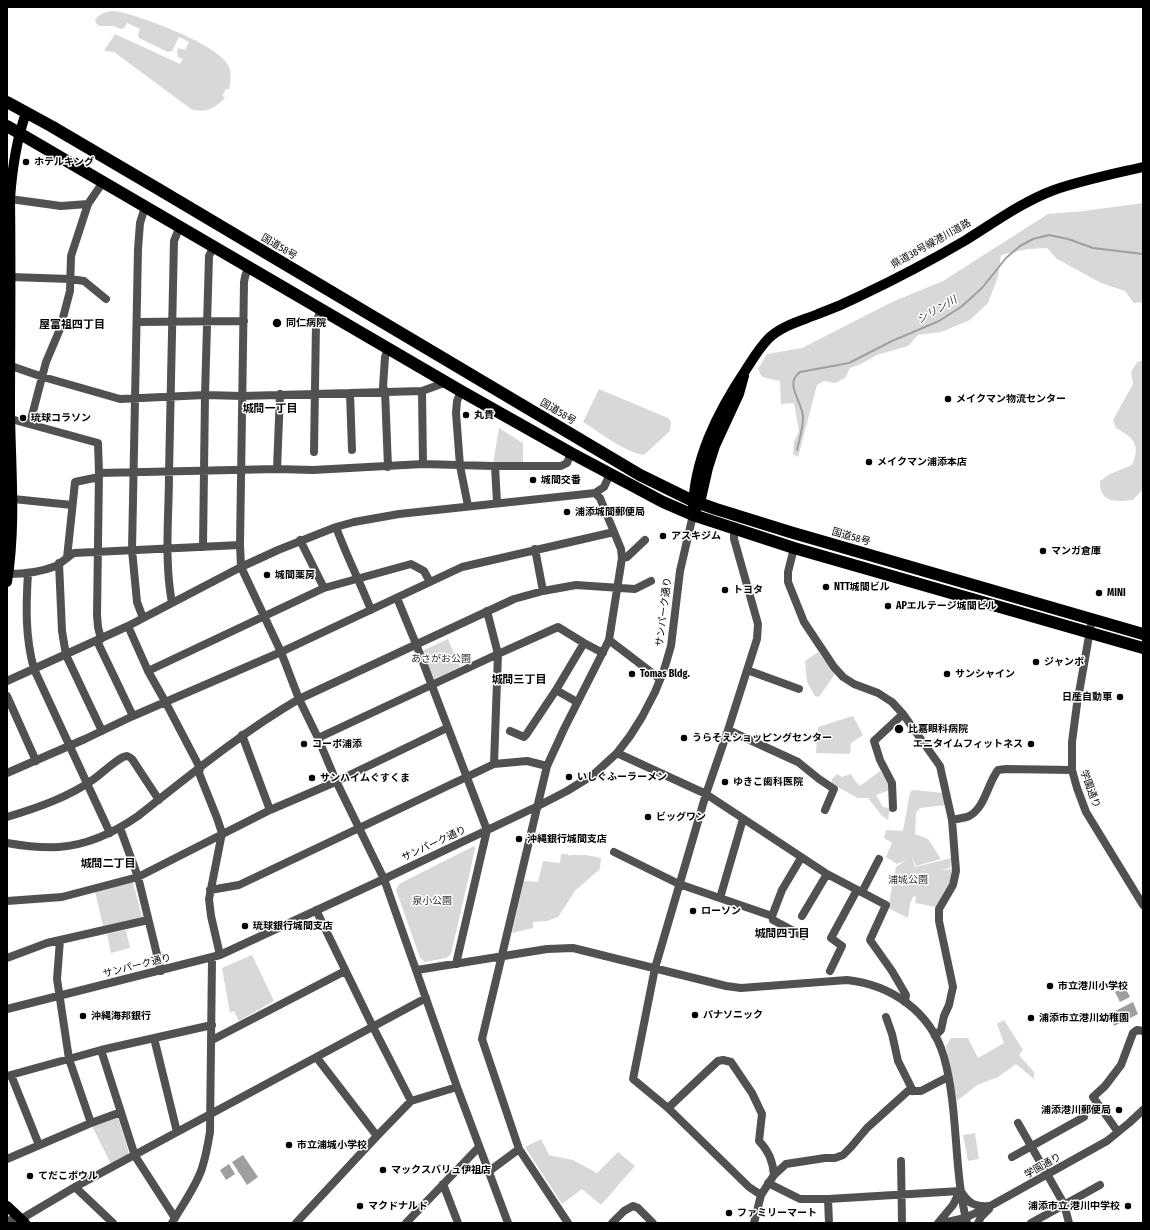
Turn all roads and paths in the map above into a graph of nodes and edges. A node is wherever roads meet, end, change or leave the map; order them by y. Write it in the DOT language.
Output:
graph roads {
  1 [pos="7,102"];
  2 [pos="26,113"];
  3 [pos="7,126"];
  4 [pos="19,132"];
  5 [pos="1143,167"];
  6 [pos="104,182"];
  7 [pos="9,192"];
  8 [pos="88,204"];
  9 [pos="145,207"];
  10 [pos="180,226"];
  11 [pos="9,240"];
  12 [pos="214,246"];
  13 [pos="248,268"];
  14 [pos="9,272"];
  15 [pos="70,279"];
  16 [pos="106,299"];
  17 [pos="321,309"];
  18 [pos="207,321"];
  19 [pos="244,321"];
  20 [pos="137,322"];
  21 [pos="172,322"];
  22 [pos="9,328"];
  23 [pos="388,348"];
  24 [pos="11,366"];
  25 [pos="43,378"];
  26 [pos="9,380"];
  27 [pos="447,382"];
  28 [pos="385,391"];
  29 [pos="422,391"];
  30 [pos="462,391"];
  31 [pos="350,393"];
  32 [pos="280,394"];
  33 [pos="315,394"];
  34 [pos="205,395"];
  35 [pos="242,396"];
  36 [pos="170,397"];
  37 [pos="135,398"];
  38 [pos="9,416"];
  39 [pos="30,423"];
  40 [pos="352,450"];
  41 [pos="314,452"];
  42 [pos="571,453"];
  43 [pos="423,464"];
  44 [pos="460,466"];
  45 [pos="495,466"];
  46 [pos="388,467"];
  47 [pos="277,469"];
  48 [pos="241,470"];
  49 [pos="204,471"];
  50 [pos="134,472"];
  51 [pos="169,472"];
  52 [pos="610,474"];
  53 [pos="99,475"];
  54 [pos="9,476"];
  55 [pos="595,493"];
  56 [pos="13,498"];
  57 [pos="696,502"];
  58 [pos="497,503"];
  59 [pos="72,505"];
  60 [pos="468,506"];
  61 [pos="693,515"];
  62 [pos="336,527"];
  63 [pos="734,528"];
  64 [pos="614,532"];
  65 [pos="300,540"];
  66 [pos="645,540"];
  67 [pos="240,545"];
  68 [pos="203,547"];
  69 [pos="168,548"];
  70 [pos="794,548"];
  71 [pos="132,550"];
  72 [pos="535,550"];
  73 [pos="98,552"];
  74 [pos="67,558"];
  75 [pos="622,558"];
  76 [pos="59,563"];
  77 [pos="241,567"];
  78 [pos="28,573"];
  79 [pos="8,578"];
  80 [pos="359,579"];
  81 [pos="651,581"];
  82 [pos="430,582"];
  83 [pos="617,587"];
  84 [pos="324,588"];
  85 [pos="543,590"];
  86 [pos="1001,593"];
  87 [pos="396,598"];
  88 [pos="172,603"];
  89 [pos="997,607"];
  90 [pos="371,610"];
  91 [pos="487,611"];
  92 [pos="265,616"];
  93 [pos="143,618"];
  94 [pos="1092,619"];
  95 [pos="128,626"];
  96 [pos="1089,633"];
  97 [pos="1143,634"];
  98 [pos="99,640"];
  99 [pos="609,640"];
  100 [pos="584,643"];
  101 [pos="416,644"];
  102 [pos="1143,648"];
  103 [pos="281,652"];
  104 [pos="603,652"];
  105 [pos="66,654"];
  106 [pos="498,654"];
  107 [pos="34,669"];
  108 [pos="747,670"];
  109 [pos="148,671"];
  110 [pos="660,678"];
  111 [pos="7,681"];
  112 [pos="431,686"];
  113 [pos="799,689"];
  114 [pos="556,690"];
  115 [pos="7,696"];
  116 [pos="299,699"];
  117 [pos="577,702"];
  118 [pos="166,703"];
  119 [pos="903,714"];
  120 [pos="133,716"];
  121 [pos="447,728"];
  122 [pos="728,730"];
  123 [pos="102,731"];
  124 [pos="510,731"];
  125 [pos="242,735"];
  126 [pos="318,738"];
  127 [pos="69,746"];
  128 [pos="617,753"];
  129 [pos="36,761"];
  130 [pos="494,764"];
  131 [pos="547,766"];
  132 [pos="200,768"];
  133 [pos="1072,770"];
  134 [pos="7,773"];
  135 [pos="467,776"];
  136 [pos="336,781"];
  137 [pos="87,784"];
  138 [pos="706,794"];
  139 [pos="159,800"];
  140 [pos="538,806"];
  141 [pos="893,808"];
  142 [pos="270,810"];
  143 [pos="825,810"];
  144 [pos="7,817"];
  145 [pos="743,819"];
  146 [pos="952,820"];
  147 [pos="120,828"];
  148 [pos="358,828"];
  149 [pos="487,830"];
  150 [pos="110,833"];
  151 [pos="222,834"];
  152 [pos="7,843"];
  153 [pos="614,852"];
  154 [pos="801,858"];
  155 [pos="879,859"];
  156 [pos="827,874"];
  157 [pos="138,877"];
  158 [pos="384,879"];
  159 [pos="679,884"];
  160 [pos="210,890"];
  161 [pos="860,891"];
  162 [pos="720,898"];
  163 [pos="7,901"];
  164 [pos="1142,903"];
  165 [pos="316,910"];
  166 [pos="772,916"];
  167 [pos="802,916"];
  168 [pos="148,920"];
  169 [pos="803,936"];
  170 [pos="60,940"];
  171 [pos="216,956"];
  172 [pos="502,956"];
  173 [pos="7,958"];
  174 [pos="456,964"];
  175 [pos="655,968"];
  176 [pos="417,970"];
  177 [pos="161,971"];
  178 [pos="345,971"];
  179 [pos="830,971"];
  180 [pos="59,995"];
  181 [pos="426,998"];
  182 [pos="905,1002"];
  183 [pos="7,1009"];
  184 [pos="886,1017"];
  185 [pos="212,1025"];
  186 [pos="373,1027"];
  187 [pos="1143,1031"];
  188 [pos="935,1036"];
  189 [pos="154,1038"];
  190 [pos="212,1040"];
  191 [pos="101,1050"];
  192 [pos="317,1058"];
  193 [pos="69,1059"];
  194 [pos="9,1076"];
  195 [pos="948,1077"];
  196 [pos="457,1087"];
  197 [pos="913,1090"];
  198 [pos="411,1101"];
  199 [pos="668,1108"];
  200 [pos="1143,1110"];
  201 [pos="121,1112"];
  202 [pos="211,1114"];
  203 [pos="1084,1117"];
  204 [pos="91,1122"];
  205 [pos="1018,1123"];
  206 [pos="177,1132"];
  207 [pos="1118,1132"];
  208 [pos="377,1136"];
  209 [pos="39,1145"];
  210 [pos="1032,1146"];
  211 [pos="479,1148"];
  212 [pos="519,1149"];
  213 [pos="135,1156"];
  214 [pos="1012,1157"];
  215 [pos="7,1159"];
  216 [pos="901,1161"];
  217 [pos="488,1172"];
  218 [pos="1048,1174"];
  219 [pos="774,1175"];
  220 [pos="443,1184"];
  221 [pos="768,1184"];
  222 [pos="1100,1185"];
  223 [pos="76,1187"];
  224 [pos="960,1191"];
  225 [pos="901,1194"];
  226 [pos="761,1195"];
  227 [pos="828,1199"];
  228 [pos="7,1202"];
  229 [pos="1064,1204"];
  230 [pos="992,1205"];
  231 [pos="15,1214"];
  232 [pos="966,1220"];
  233 [pos="173,1221"];
  234 [pos="7,1222"];
  235 [pos="1033,1222"];
  236 [pos="113,1223"];
  237 [pos="296,1223"];
  238 [pos="406,1223"];
  239 [pos="458,1223"];
  240 [pos="508,1223"];
  241 [pos="568,1223"];
  242 [pos="612,1223"];
  243 [pos="653,1223"];
  244 [pos="754,1223"];
  245 [pos="829,1223"];
  246 [pos="902,1223"];
  247 [pos="938,1223"];
  248 [pos="943,1223"];
  249 [pos="978,1223"];
  250 [pos="1069,1223"];
  1 -- 2 [label="highway, 国道58号"];
  2 -- 4 [label="main road"];
  2 -- 57 [label="highway, 国道58号"];
  3 -- 4 [label="highway"];
  4 -- 6 [label="highway"];
  4 -- 7 [label="main road"];
  5 -- 57 [label="main road, 県道38号線港川道路"];
  6 -- 8 [label="street"];
  6 -- 9 [label="highway"];
  7 -- 8 [label="street"];
  7 -- 11 [label="main road"];
  8 -- 15 [label="street"];
  9 -- 10 [label="highway"];
  9 -- 20 [label="street"];
  10 -- 12 [label="highway"];
  10 -- 21 [label="street"];
  11 -- 14 [label="main road"];
  12 -- 13 [label="highway"];
  12 -- 18 [label="street"];
  13 -- 17 [label="highway"];
  13 -- 19 [label="street"];
  14 -- 15 [label="street"];
  14 -- 22 [label="main road"];
  15 -- 16 [label="street"];
  15 -- 25 [label="street"];
  17 -- 23 [label="highway"];
  17 -- 33 [label="street"];
  18 -- 19 [label="street"];
  18 -- 21 [label="street"];
  18 -- 34 [label="street"];
  19 -- 35 [label="street"];
  20 -- 21 [label="street"];
  20 -- 37 [label="street"];
  21 -- 36 [label="street"];
  22 -- 24 [label="main road"];
  23 -- 27 [label="highway"];
  23 -- 28 [label="street"];
  24 -- 25 [label="street"];
  24 -- 26 [label="main road"];
  25 -- 37 [label="street"];
  25 -- 39 [label="street"];
  26 -- 38 [label="main road"];
  27 -- 29 [label="street"];
  27 -- 30 [label="highway"];
  28 -- 29 [label="street"];
  28 -- 31 [label="street"];
  28 -- 46 [label="street"];
  29 -- 43 [label="street"];
  30 -- 42 [label="highway"];
  30 -- 44 [label="street"];
  31 -- 33 [label="street"];
  31 -- 40 [label="street"];
  32 -- 33 [label="street"];
  32 -- 35 [label="street"];
  32 -- 47 [label="street"];
  33 -- 41 [label="street"];
  34 -- 35 [label="street"];
  34 -- 36 [label="street"];
  34 -- 49 [label="street"];
  35 -- 48 [label="street"];
  36 -- 37 [label="street"];
  36 -- 51 [label="street"];
  37 -- 50 [label="street"];
  38 -- 39 [label="street"];
  38 -- 54 [label="main road"];
  39 -- 53 [label="street"];
  42 -- 45 [label="street"];
  42 -- 52 [label="highway"];
  43 -- 44 [label="street"];
  43 -- 46 [label="street"];
  44 -- 45 [label="street"];
  44 -- 60 [label="street"];
  45 -- 58 [label="street"];
  46 -- 47 [label="street"];
  47 -- 48 [label="street"];
  48 -- 49 [label="street"];
  48 -- 67 [label="street"];
  49 -- 51 [label="street"];
  49 -- 68 [label="street"];
  50 -- 51 [label="street"];
  50 -- 53 [label="street"];
  50 -- 71 [label="street"];
  51 -- 69 [label="street"];
  52 -- 55 [label="street"];
  52 -- 61 [label="highway"];
  53 -- 59 [label="street"];
  53 -- 73 [label="street"];
  54 -- 56 [label="main road"];
  55 -- 58 [label="street"];
  55 -- 64 [label="street"];
  56 -- 59 [label="street"];
  56 -- 79 [label="main road"];
  57 -- 61 [label="main road, 県道38号線港川道路"];
  57 -- 86 [label="highway, 国道58号"];
  58 -- 60 [label="street"];
  59 -- 74 [label="street"];
  60 -- 62 [label="street"];
  61 -- 63 [label="highway"];
  61 -- 110 [label="street, サンパーク通り"];
  62 -- 65 [label="street"];
  62 -- 80 [label="street"];
  63 -- 70 [label="highway"];
  63 -- 108 [label="street"];
  64 -- 72 [label="street"];
  64 -- 75 [label="street"];
  65 -- 77 [label="street"];
  65 -- 84 [label="street"];
  66 -- 75 [label="street"];
  67 -- 68 [label="street"];
  67 -- 77 [label="street"];
  68 -- 69 [label="street"];
  69 -- 71 [label="street"];
  69 -- 88 [label="street"];
  70 -- 89 [label="highway"];
  70 -- 119 [label="street"];
  71 -- 73 [label="street"];
  71 -- 93 [label="street"];
  72 -- 82 [label="street"];
  72 -- 85 [label="street"];
  73 -- 74 [label="street"];
  73 -- 98 [label="street"];
  74 -- 76 [label="street"];
  75 -- 83 [label="street"];
  76 -- 78 [label="street"];
  76 -- 105 [label="street"];
  77 -- 88 [label="street"];
  77 -- 92 [label="street"];
  78 -- 79 [label="street"];
  78 -- 107 [label="street"];
  80 -- 82 [label="street"];
  80 -- 84 [label="street"];
  80 -- 90 [label="street"];
  81 -- 83 [label="street"];
  82 -- 87 [label="street"];
  83 -- 85 [label="street"];
  83 -- 99 [label="street"];
  84 -- 92 [label="street"];
  85 -- 91 [label="street"];
  86 -- 89 [label="street"];
  86 -- 94 [label="highway, 国道58号"];
  87 -- 90 [label="street"];
  87 -- 101 [label="street"];
  88 -- 93 [label="street"];
  89 -- 96 [label="highway"];
  90 -- 103 [label="street"];
  91 -- 101 [label="street"];
  91 -- 106 [label="street"];
  92 -- 103 [label="street"];
  92 -- 109 [label="street"];
  93 -- 95 [label="street"];
  94 -- 96 [label="street, 学園通り"];
  94 -- 97 [label="highway, 国道58号"];
  95 -- 98 [label="street"];
  95 -- 109 [label="street"];
  96 -- 102 [label="highway"];
  96 -- 133 [label="street, 学園通り"];
  98 -- 105 [label="street"];
  98 -- 120 [label="street"];
  99 -- 104 [label="street"];
  99 -- 110 [label="street"];
  100 -- 104 [label="street"];
  100 -- 106 [label="street"];
  100 -- 114 [label="street"];
  101 -- 112 [label="street"];
  101 -- 116 [label="street"];
  103 -- 116 [label="street"];
  103 -- 118 [label="street"];
  104 -- 117 [label="street"];
  105 -- 107 [label="street"];
  105 -- 123 [label="street"];
  106 -- 112 [label="street"];
  106 -- 130 [label="street"];
  107 -- 111 [label="street"];
  107 -- 127 [label="street"];
  108 -- 113 [label="street"];
  108 -- 122 [label="street"];
  109 -- 118 [label="street"];
  110 -- 128 [label="street, サンパーク通り"];
  112 -- 121 [label="street"];
  112 -- 126 [label="street"];
  114 -- 117 [label="street"];
  114 -- 124 [label="street"];
  115 -- 129 [label="street"];
  116 -- 125 [label="street"];
  116 -- 126 [label="street"];
  117 -- 131 [label="street"];
  118 -- 120 [label="street"];
  118 -- 132 [label="street"];
  119 -- 141 [label="street"];
  119 -- 146 [label="street"];
  120 -- 123 [label="street"];
  121 -- 135 [label="street"];
  121 -- 136 [label="street"];
  122 -- 138 [label="street"];
  122 -- 143 [label="street"];
  123 -- 127 [label="street"];
  125 -- 132 [label="street"];
  125 -- 142 [label="street"];
  126 -- 136 [label="street"];
  127 -- 129 [label="street"];
  127 -- 137 [label="street"];
  128 -- 138 [label="street"];
  128 -- 140 [label="street, サンパーク通り"];
  129 -- 134 [label="street"];
  130 -- 131 [label="street"];
  130 -- 135 [label="street"];
  131 -- 140 [label="street"];
  132 -- 139 [label="street"];
  132 -- 151 [label="street"];
  133 -- 146 [label="street"];
  133 -- 164 [label="street, 学園通り"];
  135 -- 148 [label="street"];
  135 -- 149 [label="street"];
  136 -- 142 [label="street"];
  136 -- 148 [label="street"];
  137 -- 139 [label="street"];
  137 -- 144 [label="street"];
  137 -- 150 [label="street"];
  138 -- 145 [label="street"];
  138 -- 159 [label="street"];
  139 -- 147 [label="street"];
  140 -- 149 [label="street, サンパーク通り"];
  140 -- 172 [label="street"];
  142 -- 151 [label="street"];
  145 -- 154 [label="street"];
  145 -- 162 [label="street"];
  146 -- 188 [label="street"];
  147 -- 150 [label="street"];
  147 -- 157 [label="street"];
  148 -- 158 [label="street"];
  148 -- 160 [label="street"];
  149 -- 158 [label="street, サンパーク通り"];
  149 -- 174 [label="street"];
  150 -- 152 [label="street"];
  151 -- 157 [label="street"];
  151 -- 160 [label="street"];
  153 -- 159 [label="street"];
  154 -- 156 [label="street"];
  154 -- 166 [label="street"];
  155 -- 161 [label="street"];
  156 -- 161 [label="street"];
  156 -- 167 [label="street"];
  157 -- 163 [label="street"];
  157 -- 168 [label="street"];
  158 -- 165 [label="street, サンパーク通り"];
  158 -- 176 [label="street"];
  159 -- 162 [label="street"];
  159 -- 175 [label="street"];
  160 -- 171 [label="street"];
  161 -- 179 [label="street"];
  161 -- 182 [label="street"];
  162 -- 166 [label="street"];
  165 -- 171 [label="street, サンパーク通り"];
  165 -- 178 [label="street"];
  166 -- 169 [label="street"];
  168 -- 170 [label="street"];
  168 -- 177 [label="street"];
  170 -- 173 [label="street"];
  170 -- 180 [label="street"];
  171 -- 177 [label="street, サンパーク通り"];
  171 -- 185 [label="street"];
  172 -- 174 [label="street"];
  172 -- 175 [label="street"];
  172 -- 212 [label="street"];
  174 -- 176 [label="street"];
  175 -- 182 [label="street"];
  175 -- 199 [label="street"];
  176 -- 181 [label="street"];
  177 -- 180 [label="street, サンパーク通り"];
  178 -- 186 [label="street"];
  178 -- 190 [label="street"];
  180 -- 183 [label="street, サンパーク通り"];
  180 -- 193 [label="street"];
  181 -- 186 [label="street"];
  181 -- 196 [label="street"];
  182 -- 188 [label="street"];
  184 -- 197 [label="street"];
  185 -- 189 [label="street"];
  185 -- 190 [label="street"];
  186 -- 192 [label="street"];
  186 -- 198 [label="street"];
  187 -- 207 [label="street"];
  188 -- 195 [label="street"];
  189 -- 191 [label="street"];
  189 -- 206 [label="street"];
  190 -- 202 [label="street"];
  191 -- 193 [label="street"];
  191 -- 201 [label="street"];
  192 -- 202 [label="street"];
  192 -- 208 [label="street"];
  193 -- 194 [label="street"];
  193 -- 204 [label="street"];
  194 -- 209 [label="street"];
  195 -- 197 [label="street"];
  195 -- 224 [label="street"];
  196 -- 198 [label="street"];
  196 -- 211 [label="street"];
  197 -- 219 [label="street"];
  198 -- 208 [label="street"];
  199 -- 219 [label="street"];
  199 -- 226 [label="street"];
  200 -- 207 [label="street, 学園通り"];
  201 -- 204 [label="street"];
  201 -- 213 [label="street"];
  202 -- 206 [label="street"];
  202 -- 233 [label="street"];
  203 -- 210 [label="street"];
  204 -- 209 [label="street"];
  205 -- 210 [label="street"];
  206 -- 213 [label="street"];
  207 -- 218 [label="street, 学園通り"];
  208 -- 237 [label="street"];
  209 -- 215 [label="street"];
  210 -- 214 [label="street"];
  210 -- 218 [label="street"];
  211 -- 217 [label="street"];
  211 -- 220 [label="street"];
  212 -- 217 [label="street"];
  212 -- 241 [label="street"];
  213 -- 223 [label="street"];
  213 -- 233 [label="street"];
  216 -- 225 [label="street"];
  217 -- 240 [label="street"];
  218 -- 229 [label="street"];
  218 -- 230 [label="street, 学園通り"];
  219 -- 221 [label="street"];
  220 -- 238 [label="street"];
  220 -- 239 [label="street"];
  221 -- 226 [label="street"];
  221 -- 227 [label="street"];
  222 -- 229 [label="street"];
  223 -- 231 [label="street"];
  223 -- 236 [label="street"];
  224 -- 225 [label="street"];
  224 -- 230 [label="street"];
  224 -- 232 [label="street"];
  224 -- 247 [label="street"];
  225 -- 227 [label="street"];
  225 -- 246 [label="street"];
  226 -- 244 [label="street"];
  227 -- 245 [label="street"];
  228 -- 231 [label="main road"];
  229 -- 235 [label="street"];
  229 -- 250 [label="street"];
  230 -- 232 [label="street, 学園通り"];
  230 -- 249 [label="street"];
  231 -- 234 [label="street"];
  232 -- 248 [label="street, 学園通り"];
  242 -- 243 [label="street"];
}
